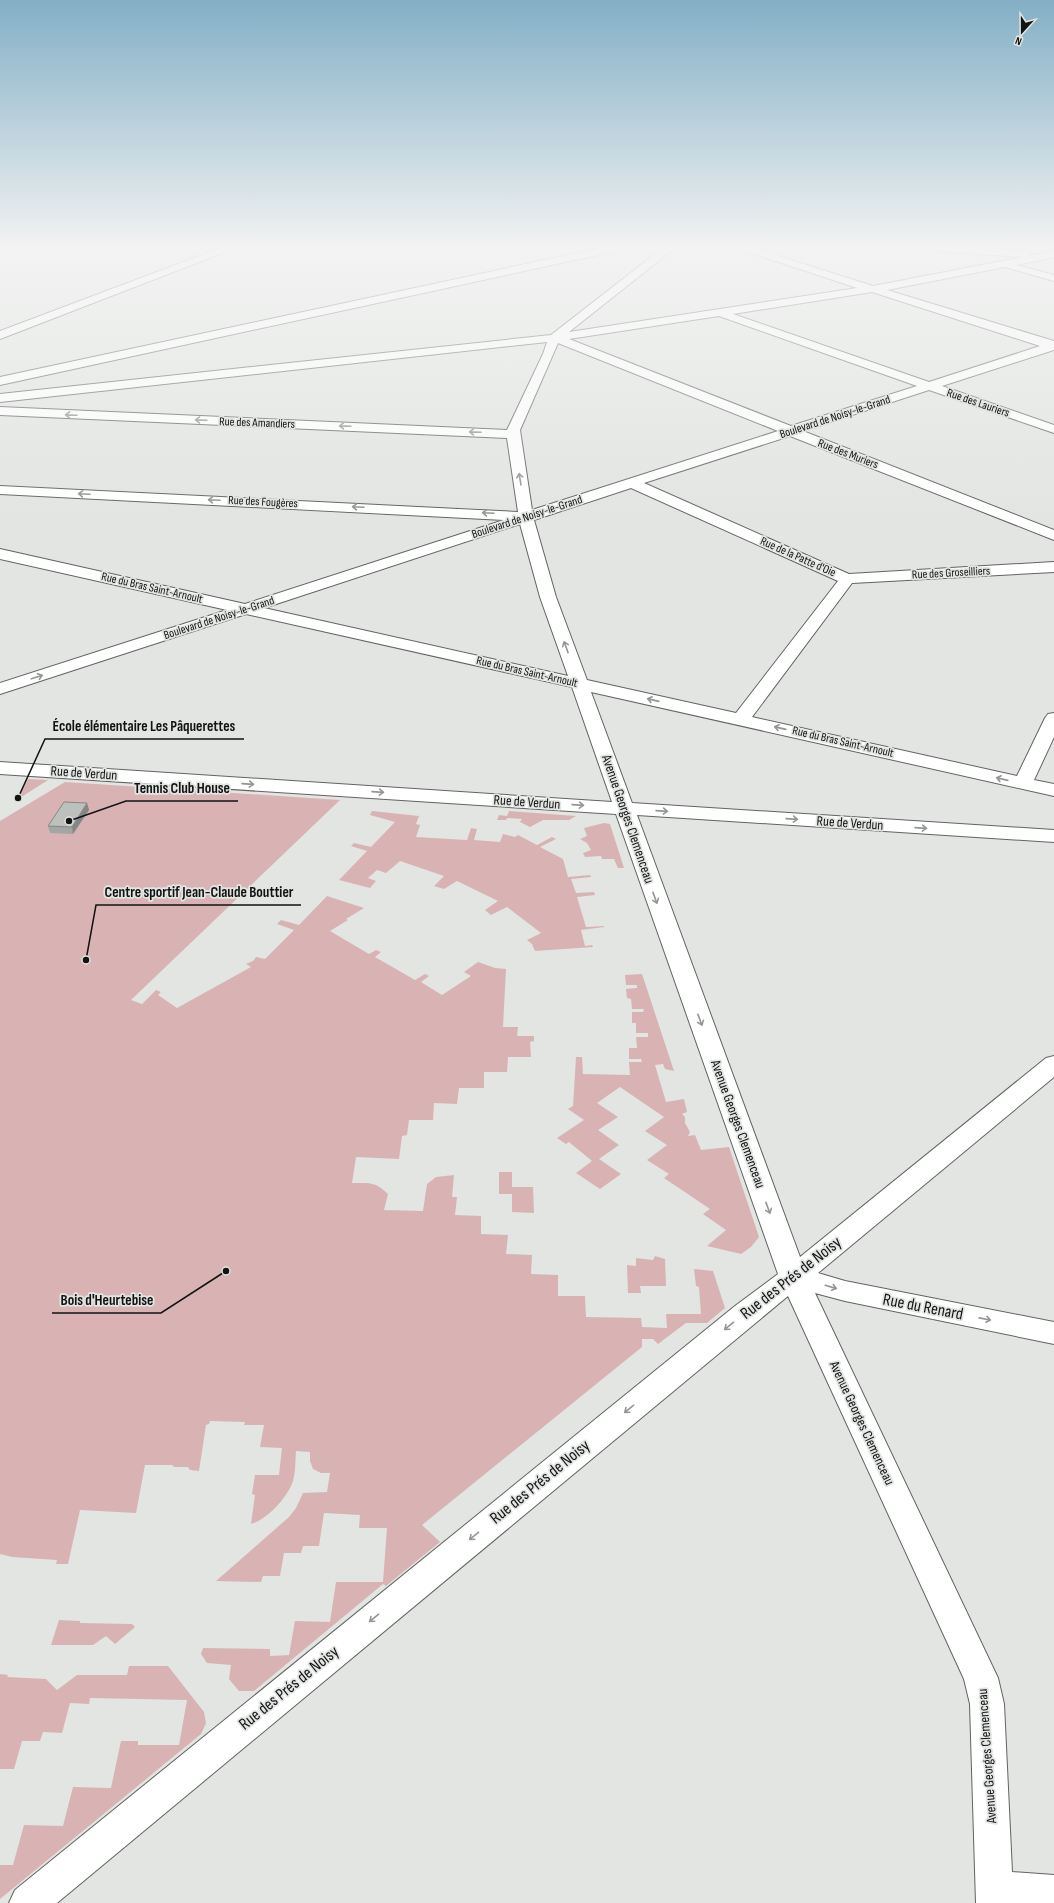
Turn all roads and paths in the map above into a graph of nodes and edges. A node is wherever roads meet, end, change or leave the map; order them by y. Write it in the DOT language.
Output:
graph roads {
  1 [pos="210,336"];
  2 [pos="556,336"];
  3 [pos="569,336"];
  4 [pos="786,336"];
  5 [pos="1024,336"];
  6 [pos="554,338"];
  7 [pos="1054,345"];
  8 [pos="0,381"];
  9 [pos="930,386"];
  10 [pos="0,398"];
  11 [pos="0,411"];
  12 [pos="1054,429"];
  13 [pos="790,431"];
  14 [pos="514,434"];
  15 [pos="632,483"];
  16 [pos="0,490"];
  17 [pos="526,518"];
  18 [pos="1054,535"];
  19 [pos="0,554"];
  20 [pos="1054,567"];
  21 [pos="847,579"];
  22 [pos="246,609"];
  23 [pos="579,683"];
  24 [pos="0,689"];
  25 [pos="1054,718"];
  26 [pos="741,719"];
  27 [pos="0,768"];
  28 [pos="1023,783"];
  29 [pos="1054,790"];
  30 [pos="623,808"];
  31 [pos="1054,836"];
  32 [pos="1054,1064"];
  33 [pos="793,1276"];
  34 [pos="1054,1333"];
  35 [pos="1054,1894"];
  36 [pos="995,1895"];
  37 [pos="28,1903"];
  1 -- 8 [label="street"];
  2 -- 6 [label="street"];
  3 -- 6 [label="street"];
  4 -- 9 [label="street, Rue des Lauriers"];
  5 -- 7 [label="street"];
  6 -- 10 [label="street"];
  6 -- 13 [label="street, Rue des Muriers"];
  6 -- 14 [label="street, Avenue Georges Clemenceau"];
  7 -- 9 [label="street, Boulevard de Noisy-le-Grand"];
  9 -- 12 [label="street, Rue des Lauriers"];
  9 -- 13 [label="street, Boulevard de Noisy-le-Grand"];
  14 -- 11 [label="street, Rue des Amandiers, one-way"];
  13 -- 15 [label="street, Boulevard de Noisy-le-Grand"];
  13 -- 18 [label="street, Rue des Muriers"];
  17 -- 14 [label="street, Avenue Georges Clemenceau, one-way"];
  15 -- 17 [label="street, Boulevard de Noisy-le-Grand"];
  15 -- 21 [label="street, Rue de la Patte d'Oie"];
  17 -- 16 [label="street, Rue des Fougères, one-way"];
  17 -- 22 [label="street, Boulevard de Noisy-le-Grand"];
  23 -- 17 [label="street, Avenue Georges Clemenceau, one-way"];
  19 -- 22 [label="street, Rue du Bras Saint-Arnoult"];
  20 -- 21 [label="street, Rue des Groseilliers"];
  21 -- 26 [label="street, Rue de la Patte d'Oie"];
  22 -- 23 [label="street, Rue du Bras Saint-Arnoult"];
  24 -- 22 [label="street, Boulevard de Noisy-le-Grand, one-way"];
  26 -- 23 [label="street, Rue du Bras Saint-Arnoult, one-way"];
  23 -- 30 [label="street, Avenue Georges Clemenceau"];
  25 -- 28 [label="street"];
  28 -- 26 [label="street, Rue du Bras Saint-Arnoult, one-way"];
  27 -- 30 [label="street, Rue de Verdun, one-way"];
  28 -- 29 [label="street, Rue du Bras Saint-Arnoult"];
  30 -- 31 [label="street, Rue de Verdun, one-way"];
  30 -- 33 [label="street, Avenue Georges Clemenceau, one-way"];
  32 -- 33 [label="street, Rue des Prés de Noisy"];
  33 -- 34 [label="street, Rue du Renard, one-way"];
  33 -- 36 [label="street, Avenue Georges Clemenceau"];
  33 -- 37 [label="street, Rue des Prés de Noisy, one-way"];
  35 -- 36 [label="street"];
}
